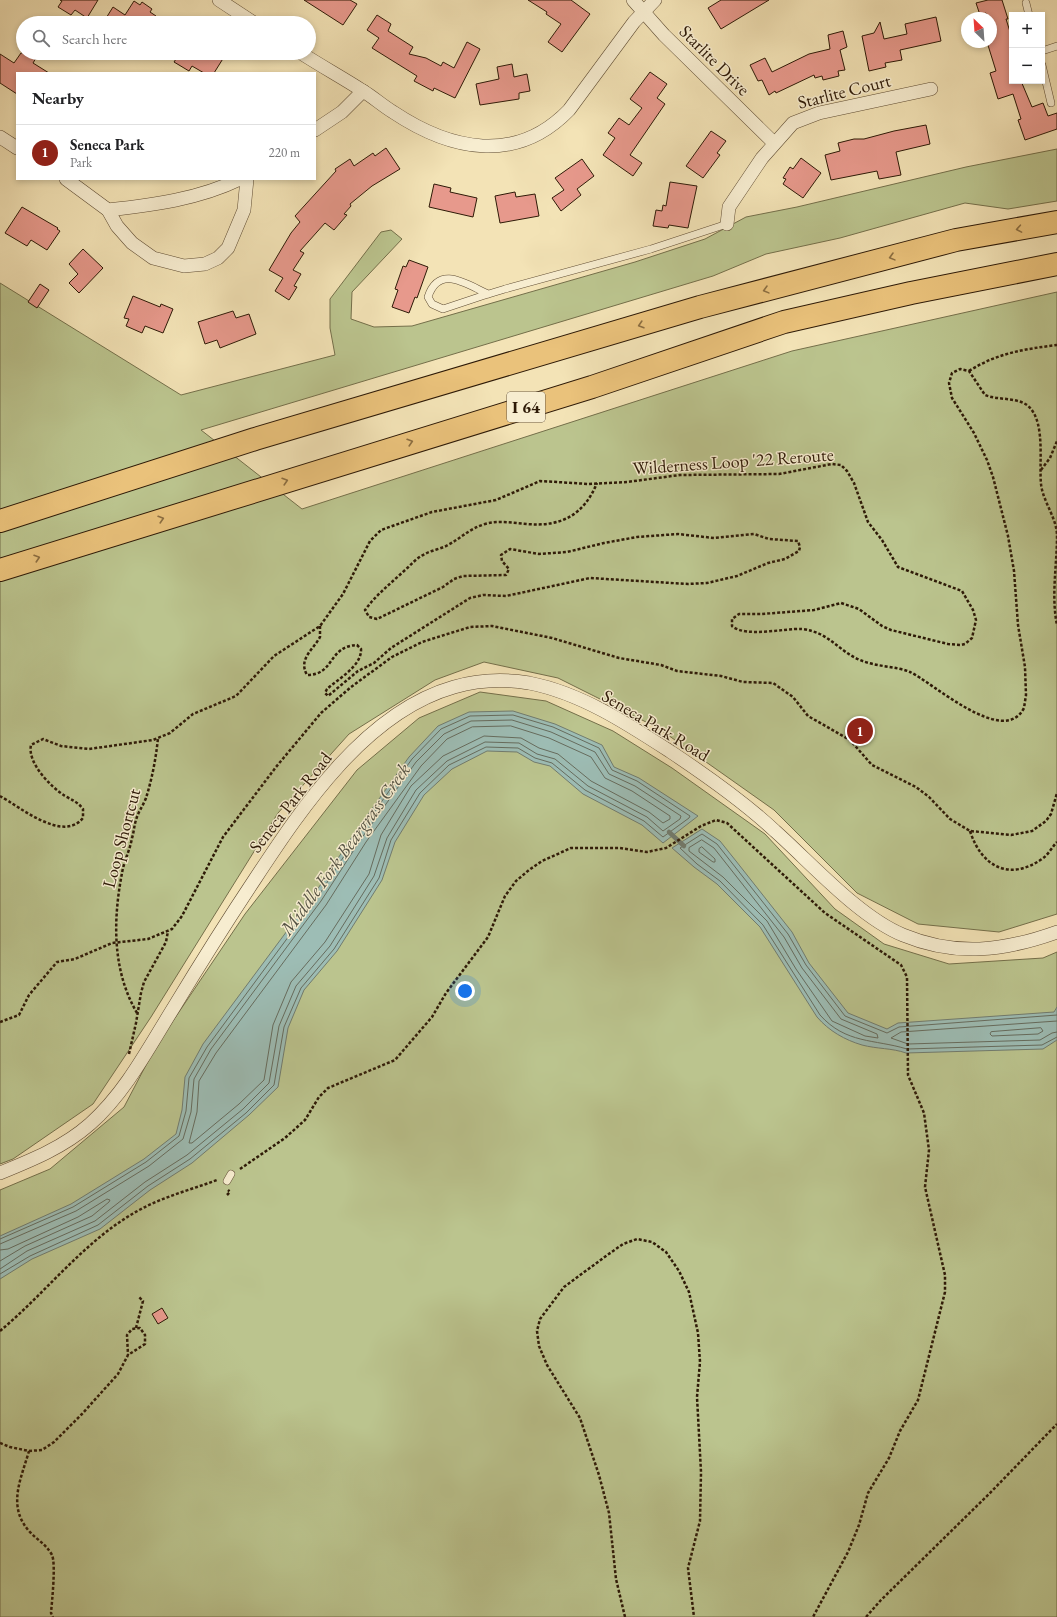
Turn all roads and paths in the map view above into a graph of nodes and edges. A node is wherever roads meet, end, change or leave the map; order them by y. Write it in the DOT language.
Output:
graph roads {
  1 [pos="219,0"];
  2 [pos="633,0"];
  3 [pos="655,0"];
  4 [pos="1026,3"];
  5 [pos="644,11"];
  6 [pos="1028,12"];
  7 [pos="243,16"];
  8 [pos="1057,46"];
  9 [pos="1045,50"];
  10 [pos="312,60"];
  11 [pos="1045,78"];
  12 [pos="931,89"];
  13 [pos="363,91"];
  14 [pos="1051,103"];
  15 [pos="316,129"];
  16 [pos="0,137"];
  17 [pos="774,144"];
  18 [pos="16,147"];
  19 [pos="67,180"];
  20 [pos="238,180"];
  21 [pos="247,180"];
  22 [pos="108,210"];
  23 [pos="1057,222"];
  24 [pos="727,224"];
  25 [pos="1057,264"];
  26 [pos="488,294"];
  27 [pos="1057,345"];
  28 [pos="969,371"];
  29 [pos="1057,441"];
  30 [pos="1040,470"];
  31 [pos="597,483"];
  32 [pos="0,521"];
  33 [pos="0,570"];
  34 [pos="1057,625"];
  35 [pos="320,626"];
  36 [pos="158,738"];
  37 [pos="1057,793"];
  38 [pos="0,796"];
  39 [pos="970,831"];
  40 [pos="1057,842"];
  41 [pos="168,931"];
  42 [pos="1057,932"];
  43 [pos="137,1013"];
  44 [pos="0,1022"];
  45 [pos="129,1055"];
  46 [pos="0,1173"];
  47 [pos="138,1296"];
  48 [pos="136,1328"];
  49 [pos="0,1331"];
  50 [pos="128,1355"];
  51 [pos="1057,1424"];
  52 [pos="0,1443"];
  53 [pos="29,1451"];
  54 [pos="53,1617"];
  55 [pos="625,1617"];
  56 [pos="694,1617"];
  57 [pos="813,1617"];
  58 [pos="866,1617"];
  1 -- 7 [label="street"];
  2 -- 5 [label="street, Starlite Drive"];
  3 -- 5 [label="street"];
  4 -- 6 [label="lane"];
  5 -- 13 [label="street"];
  5 -- 17 [label="street, Starlite Drive"];
  8 -- 9 [label="lane"];
  10 -- 13 [label="street"];
  11 -- 14 [label="lane"];
  12 -- 17 [label="street, Starlite Court"];
  13 -- 15 [label="street"];
  16 -- 18 [label="street"];
  17 -- 24 [label="street, Starlite Court"];
  19 -- 22 [label="street"];
  20 -- 22 [label="street"];
  21 -- 22 [label="street"];
  23 -- 32 [label="highway, I 64, one-way"];
  24 -- 26 [label="lane"];
  33 -- 25 [label="highway, I 64, one-way"];
  26 -- 26 [label="lane"];
  27 -- 28 [label="path"];
  28 -- 30 [label="path"];
  28 -- 31 [label="path, Wilderness Loop '22 Reroute"];
  29 -- 30 [label="path"];
  30 -- 34 [label="path"];
  31 -- 35 [label="path, Wilderness Loop '22 Reroute"];
  31 -- 35 [label="path"];
  35 -- 36 [label="path, Wilderness Loop '22 Reroute"];
  36 -- 38 [label="path, Wilderness Loop '22 Reroute"];
  36 -- 43 [label="path, Loop Shortcut"];
  37 -- 39 [label="path"];
  39 -- 40 [label="path"];
  39 -- 41 [label="path"];
  41 -- 43 [label="path"];
  41 -- 44 [label="path"];
  42 -- 46 [label="street, Seneca Park Road"];
  43 -- 45 [label="path"];
  47 -- 48 [label="path"];
  48 -- 50 [label="path"];
  48 -- 50 [label="path"];
  49 -- 57 [label="path"];
  50 -- 53 [label="path"];
  51 -- 58 [label="path"];
  52 -- 53 [label="path"];
  53 -- 54 [label="path"];
  55 -- 56 [label="path"];
}
